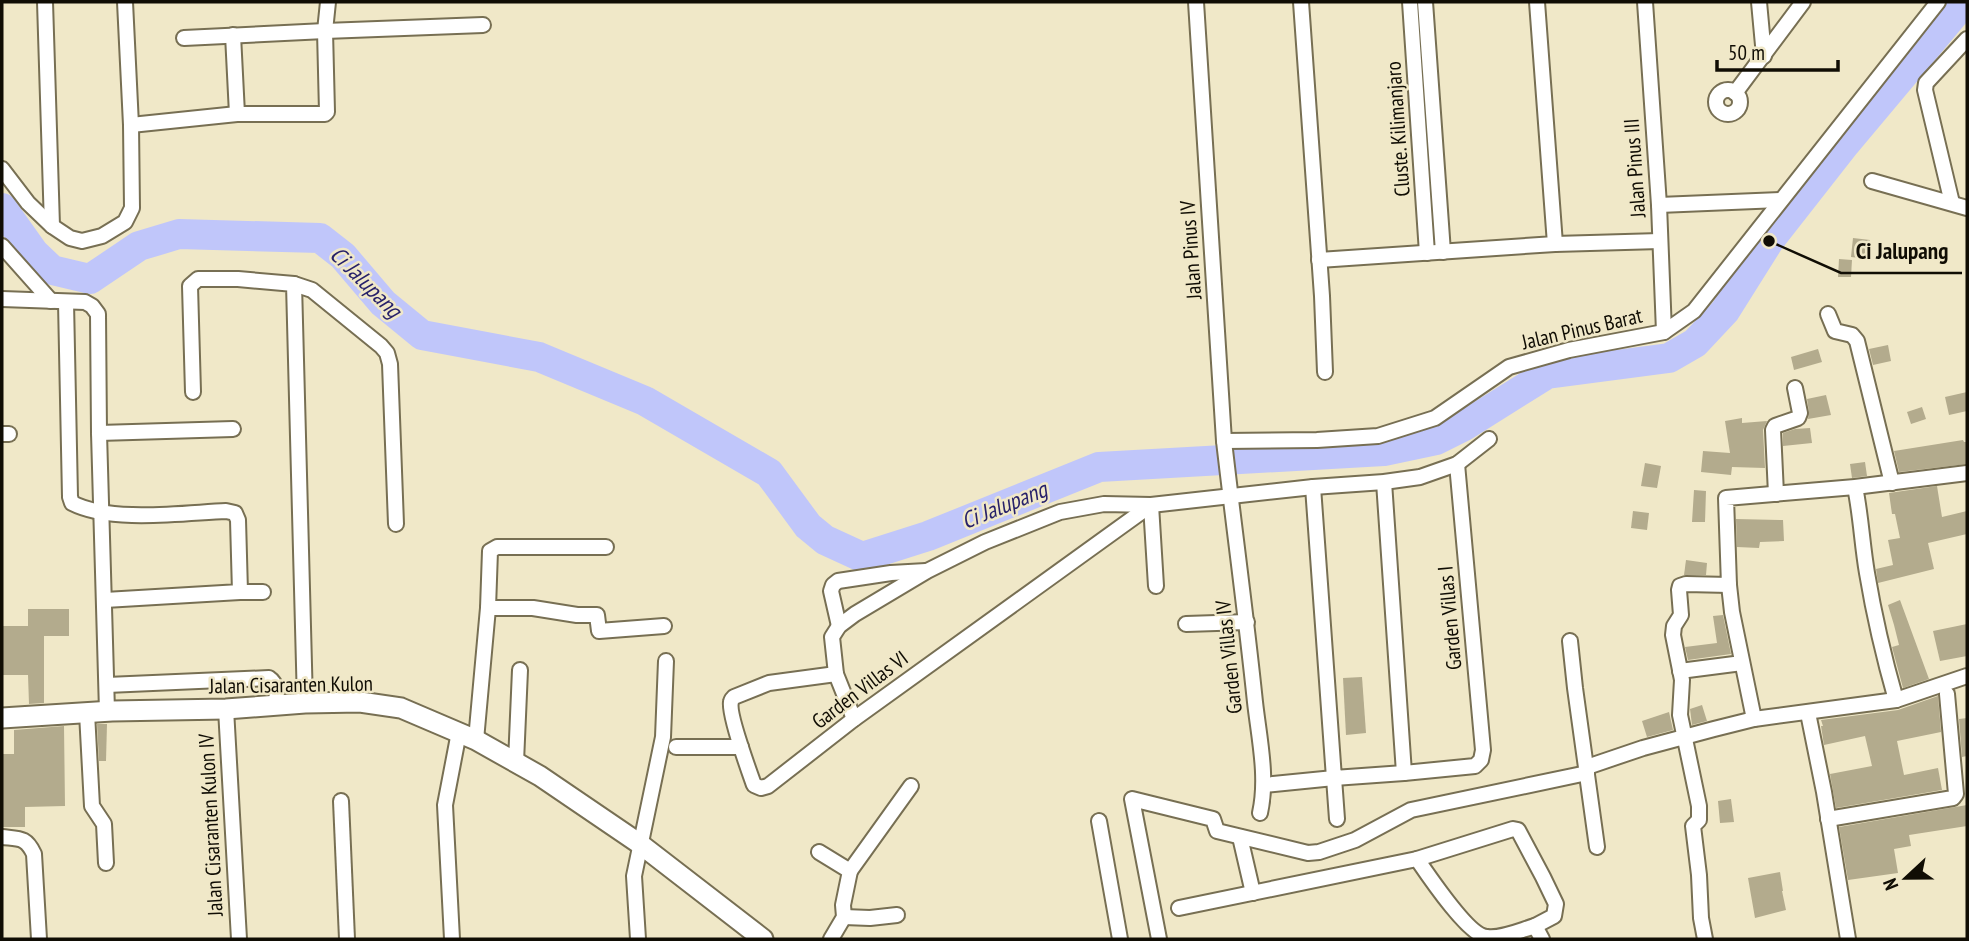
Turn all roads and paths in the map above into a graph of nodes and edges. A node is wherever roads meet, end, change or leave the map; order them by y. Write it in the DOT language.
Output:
graph roads {
  1 [pos="45,2"];
  2 [pos="125,2"];
  3 [pos="328,2"];
  4 [pos="1195,2"];
  5 [pos="1301,2"];
  6 [pos="1410,2"];
  7 [pos="1425,2"];
  8 [pos="1537,2"];
  9 [pos="1644,2"];
  10 [pos="1759,2"];
  11 [pos="1803,2"];
  12 [pos="1938,2"];
  13 [pos="483,25"];
  14 [pos="325,31"];
  15 [pos="233,35"];
  16 [pos="184,38"];
  17 [pos="1967,39"];
  18 [pos="1764,56"];
  19 [pos="1735,93"];
  20 [pos="237,114"];
  21 [pos="131,125"];
  22 [pos="2,169"];
  23 [pos="1872,181"];
  24 [pos="1781,200"];
  25 [pos="1952,203"];
  26 [pos="1659,205"];
  27 [pos="1967,208"];
  28 [pos="52,226"];
  29 [pos="1660,242"];
  30 [pos="1555,244"];
  31 [pos="2,246"];
  32 [pos="1443,252"];
  33 [pos="1427,253"];
  34 [pos="1319,260"];
  35 [pos="294,284"];
  36 [pos="2,299"];
  37 [pos="59,301"];
  38 [pos="1828,314"];
  39 [pos="1664,332"];
  40 [pos="1325,372"];
  41 [pos="1795,388"];
  42 [pos="193,392"];
  43 [pos="233,429"];
  44 [pos="99,433"];
  45 [pos="1489,439"];
  46 [pos="1224,445"];
  47 [pos="1457,464"];
  48 [pos="1967,473"];
  49 [pos="1384,482"];
  50 [pos="1892,483"];
  51 [pos="1313,487"];
  52 [pos="1855,487"];
  53 [pos="1229,491"];
  54 [pos="1776,494"];
  55 [pos="1150,505"];
  56 [pos="102,514"];
  57 [pos="396,524"];
  58 [pos="606,547"];
  59 [pos="927,571"];
  60 [pos="1729,585"];
  61 [pos="1156,586"];
  62 [pos="240,592"];
  63 [pos="263,592"];
  64 [pos="105,600"];
  65 [pos="488,608"];
  66 [pos="1247,622"];
  67 [pos="1186,624"];
  68 [pos="664,626"];
  69 [pos="839,626"];
  70 [pos="1570,640"];
  71 [pos="666,661"];
  72 [pos="1742,663"];
  73 [pos="520,670"];
  74 [pos="1680,671"];
  75 [pos="836,674"];
  76 [pos="1967,676"];
  77 [pos="107,685"];
  78 [pos="1896,700"];
  79 [pos="1947,700"];
  80 [pos="305,703"];
  81 [pos="276,705"];
  82 [pos="226,709"];
  83 [pos="107,711"];
  84 [pos="87,713"];
  85 [pos="1808,713"];
  86 [pos="2,718"];
  87 [pos="854,719"];
  88 [pos="1754,719"];
  89 [pos="467,736"];
  90 [pos="1685,736"];
  91 [pos="676,747"];
  92 [pos="741,747"];
  93 [pos="516,762"];
  94 [pos="1587,770"];
  95 [pos="1961,770"];
  96 [pos="1404,773"];
  97 [pos="1334,778"];
  98 [pos="1264,785"];
  99 [pos="911,786"];
  100 [pos="341,801"];
  101 [pos="1260,813"];
  102 [pos="1337,818"];
  103 [pos="1828,819"];
  104 [pos="1099,821"];
  105 [pos="2,837"];
  106 [pos="1240,837"];
  107 [pos="640,844"];
  108 [pos="1597,847"];
  109 [pos="819,852"];
  110 [pos="1417,859"];
  111 [pos="106,863"];
  112 [pos="850,871"];
  113 [pos="1253,893"];
  114 [pos="1179,908"];
  115 [pos="897,915"];
  116 [pos="844,917"];
  117 [pos="1539,932"];
  118 [pos="39,939"];
  119 [pos="239,939"];
  120 [pos="347,939"];
  121 [pos="452,939"];
  122 [pos="638,939"];
  123 [pos="763,939"];
  124 [pos="831,939"];
  125 [pos="1120,939"];
  126 [pos="1159,939"];
  127 [pos="1705,939"];
  128 [pos="1848,939"];
  1 -- 28 [label="street"];
  2 -- 21 [label="street"];
  3 -- 14 [label="street"];
  4 -- 46 [label="street, Jalan Pinus IV"];
  5 -- 34 [label="street"];
  6 -- 33 [label="street, Cluste. Kilimanjaro"];
  7 -- 32 [label="street, Cluste. Kilimanjaro"];
  8 -- 30 [label="street"];
  9 -- 26 [label="street, Jalan Pinus III"];
  10 -- 18 [label="street"];
  11 -- 18 [label="street"];
  12 -- 24 [label="street, Jalan Pinus Barat"];
  13 -- 14 [label="street"];
  14 -- 15 [label="street"];
  14 -- 20 [label="street"];
  15 -- 16 [label="street"];
  15 -- 20 [label="street"];
  17 -- 25 [label="street"];
  18 -- 19 [label="street"];
  20 -- 21 [label="street"];
  21 -- 28 [label="street"];
  22 -- 28 [label="street"];
  23 -- 25 [label="street"];
  24 -- 26 [label="street"];
  24 -- 39 [label="street, Jalan Pinus Barat"];
  25 -- 27 [label="street"];
  26 -- 29 [label="street, Jalan Pinus III"];
  29 -- 30 [label="street"];
  29 -- 39 [label="street, Jalan Pinus III"];
  30 -- 32 [label="street"];
  31 -- 37 [label="street"];
  32 -- 33 [label="street"];
  33 -- 34 [label="street"];
  34 -- 40 [label="street"];
  35 -- 42 [label="street"];
  35 -- 57 [label="street"];
  35 -- 80 [label="street"];
  36 -- 37 [label="street"];
  37 -- 44 [label="street"];
  37 -- 56 [label="street"];
  38 -- 50 [label="street"];
  39 -- 46 [label="street, Jalan Pinus Barat"];
  41 -- 54 [label="street"];
  43 -- 44 [label="street"];
  44 -- 56 [label="street"];
  45 -- 47 [label="street"];
  46 -- 53 [label="street, Jalan Pinus IV"];
  47 -- 49 [label="street"];
  47 -- 96 [label="street, Garden Villas I"];
  48 -- 50 [label="street"];
  49 -- 51 [label="street"];
  49 -- 96 [label="street"];
  50 -- 52 [label="street"];
  51 -- 53 [label="street"];
  51 -- 97 [label="street"];
  52 -- 54 [label="street"];
  52 -- 78 [label="street"];
  53 -- 55 [label="street"];
  53 -- 66 [label="street, Garden Villas IV"];
  54 -- 60 [label="street"];
  55 -- 59 [label="street"];
  55 -- 61 [label="street"];
  55 -- 87 [label="street, Garden Villas VI"];
  56 -- 62 [label="street"];
  56 -- 64 [label="street"];
  58 -- 65 [label="street"];
  59 -- 69 [label="street"];
  59 -- 69 [label="street"];
  60 -- 72 [label="street"];
  60 -- 74 [label="street"];
  62 -- 63 [label="street"];
  62 -- 64 [label="street"];
  64 -- 77 [label="street"];
  65 -- 68 [label="street"];
  65 -- 89 [label="street"];
  66 -- 67 [label="street"];
  66 -- 98 [label="street, Garden Villas IV"];
  69 -- 75 [label="street"];
  70 -- 94 [label="street"];
  71 -- 107 [label="street"];
  72 -- 74 [label="street"];
  72 -- 88 [label="street"];
  73 -- 93 [label="street"];
  74 -- 90 [label="street"];
  75 -- 87 [label="street"];
  75 -- 92 [label="street, Garden Villas VI"];
  76 -- 78 [label="street"];
  77 -- 81 [label="street"];
  77 -- 83 [label="street"];
  78 -- 85 [label="street"];
  79 -- 95 [label="street"];
  80 -- 81 [label="main road, Jalan Cisaranten Kulon"];
  80 -- 89 [label="main road, Jalan Cisaranten Kulon"];
  81 -- 82 [label="main road, Jalan Cisaranten Kulon"];
  82 -- 83 [label="main road, Jalan Cisaranten Kulon"];
  82 -- 119 [label="street, Jalan Cisaranten Kulon IV"];
  83 -- 84 [label="main road, Jalan Cisaranten Kulon"];
  84 -- 86 [label="main road, Jalan Cisaranten Kulon"];
  84 -- 111 [label="street"];
  85 -- 88 [label="street"];
  85 -- 103 [label="street"];
  87 -- 92 [label="street, Garden Villas VI"];
  88 -- 90 [label="street"];
  89 -- 93 [label="main road, Jalan Cisaranten Kulon"];
  89 -- 121 [label="street"];
  90 -- 94 [label="street"];
  90 -- 127 [label="street"];
  91 -- 92 [label="street"];
  93 -- 107 [label="main road, Jalan Cisaranten Kulon"];
  94 -- 106 [label="street"];
  94 -- 108 [label="street"];
  95 -- 103 [label="street"];
  96 -- 97 [label="street"];
  97 -- 98 [label="street"];
  97 -- 102 [label="street"];
  98 -- 101 [label="street, Garden Villas IV"];
  99 -- 112 [label="street"];
  100 -- 120 [label="street"];
  103 -- 128 [label="street"];
  104 -- 125 [label="street"];
  105 -- 118 [label="street"];
  106 -- 113 [label="street"];
  106 -- 126 [label="street"];
  107 -- 122 [label="street"];
  107 -- 123 [label="main road, Jalan Cisaranten Kulon"];
  109 -- 112 [label="street"];
  110 -- 113 [label="street"];
  110 -- 117 [label="street"];
  110 -- 117 [label="street"];
  112 -- 116 [label="street"];
  113 -- 114 [label="street"];
  115 -- 116 [label="street"];
  116 -- 124 [label="street"];
}
